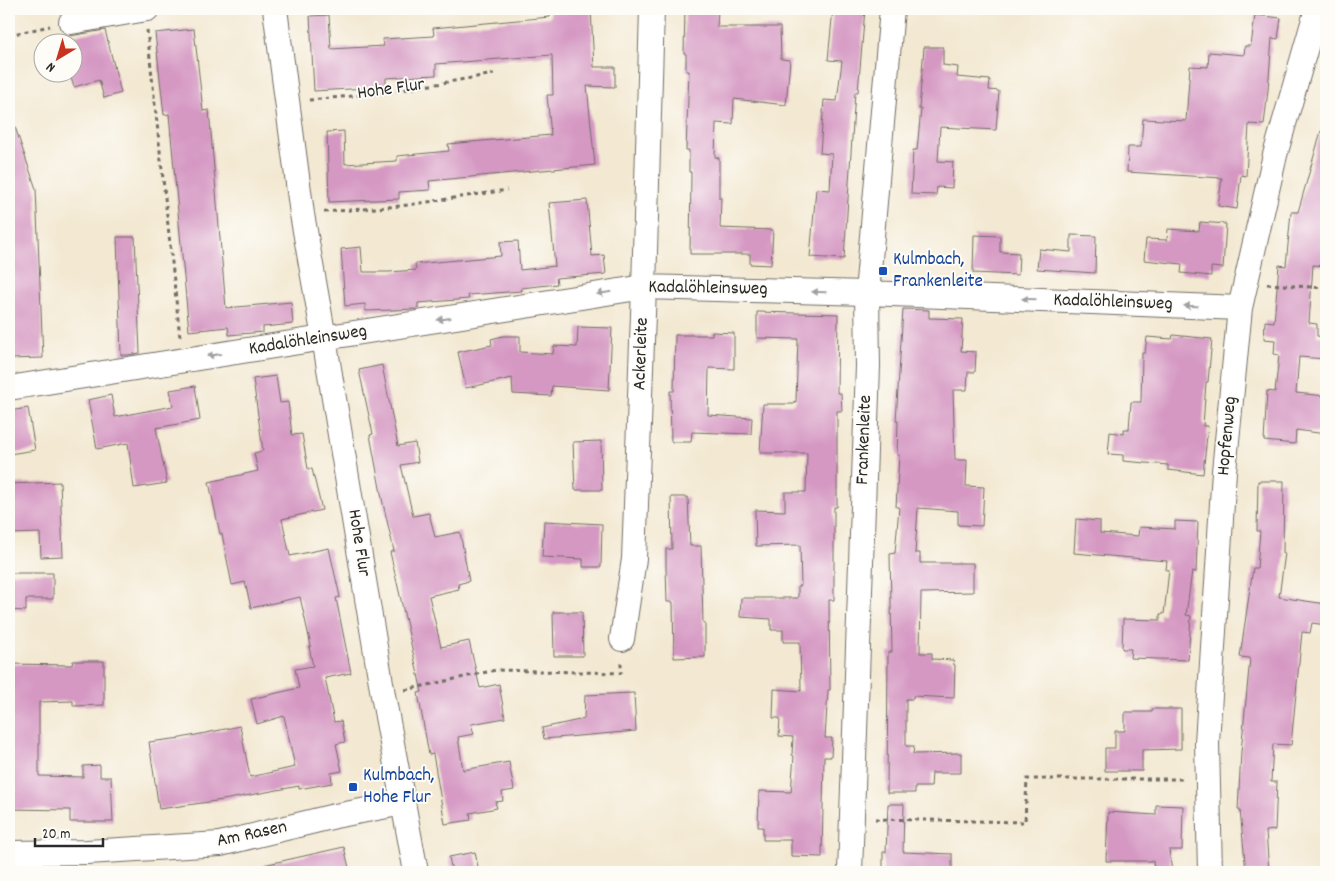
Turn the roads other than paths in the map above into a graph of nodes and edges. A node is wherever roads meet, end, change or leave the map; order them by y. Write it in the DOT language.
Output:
graph roads {
  1 [pos="146,9"];
  2 [pos="275,9"];
  3 [pos="652,9"];
  4 [pos="892,9"];
  5 [pos="1317,9"];
  6 [pos="71,22"];
  7 [pos="644,287"];
  8 [pos="868,293"];
  9 [pos="1240,308"];
  10 [pos="324,338"];
  11 [pos="9,388"];
  12 [pos="622,639"];
  13 [pos="403,803"];
  14 [pos="9,853"];
  15 [pos="87,862"];
  16 [pos="416,872"];
  17 [pos="850,872"];
  18 [pos="1210,872"];
  1 -- 6 [label="street"];
  2 -- 10 [label="street, Hohe Flur"];
  3 -- 7 [label="street, Ackerleite"];
  4 -- 8 [label="street, Frankenleite"];
  5 -- 9 [label="street, Hopfenweg"];
  8 -- 7 [label="street, Kadalöhleinsweg, one-way"];
  7 -- 10 [label="street, Kadalöhleinsweg, one-way"];
  7 -- 12 [label="street, Ackerleite"];
  9 -- 8 [label="street, Kadalöhleinsweg, one-way"];
  8 -- 17 [label="street, Frankenleite"];
  9 -- 18 [label="street, Hopfenweg"];
  10 -- 11 [label="street, Kadalöhleinsweg, one-way"];
  10 -- 13 [label="street, Hohe Flur"];
  13 -- 15 [label="street, Am Rasen"];
  13 -- 16 [label="street, Hohe Flur"];
  14 -- 15 [label="street, Am Rasen"];
}
